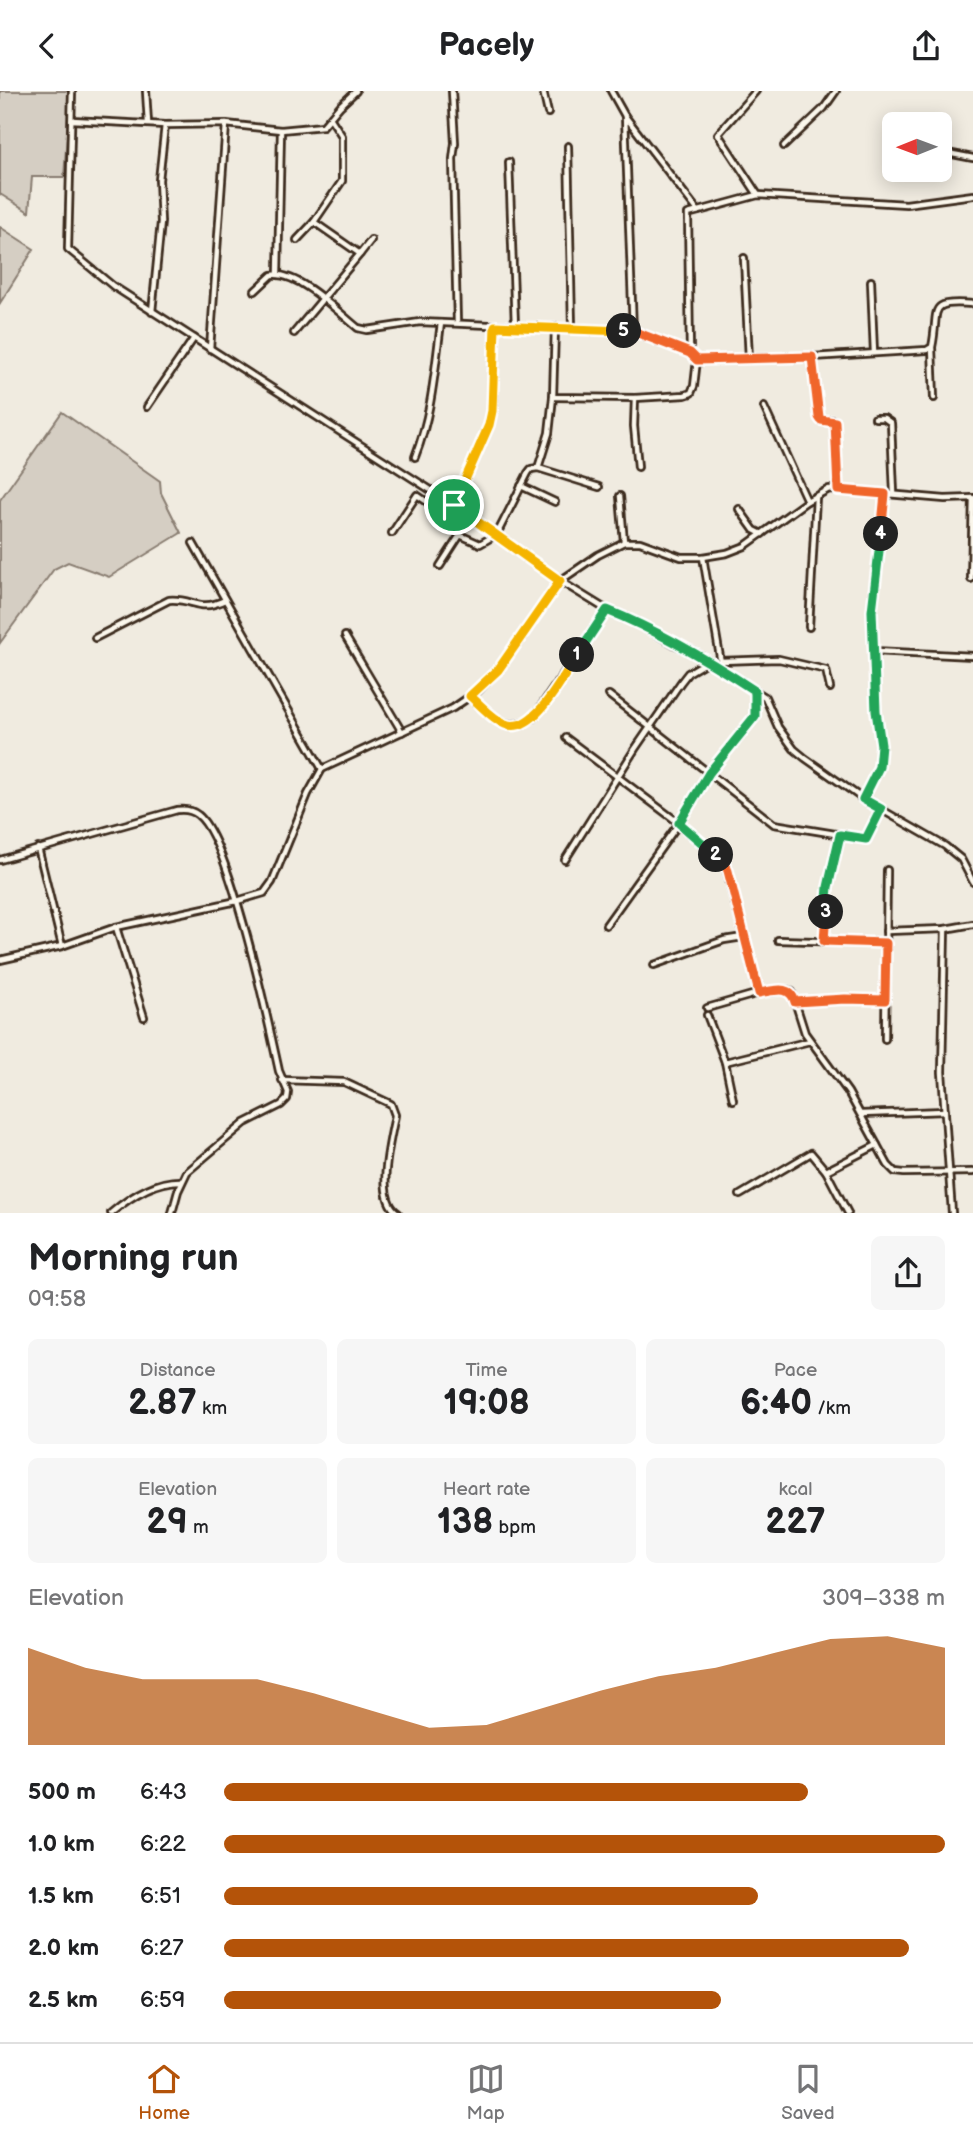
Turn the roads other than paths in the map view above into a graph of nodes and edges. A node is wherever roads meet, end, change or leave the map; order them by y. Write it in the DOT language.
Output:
graph roads {
  1 [pos="72,91"];
  2 [pos="146,91"];
  3 [pos="356,91"];
  4 [pos="452,91"];
  5 [pos="543,91"];
  6 [pos="611,91"];
  7 [pos="757,91"];
  8 [pos="836,91"];
  9 [pos="548,113"];
  10 [pos="625,116"];
  11 [pos="331,118"];
  12 [pos="72,120"];
  13 [pos="148,123"];
  14 [pos="226,124"];
  15 [pos="165,125"];
  16 [pos="281,130"];
  17 [pos="568,146"];
  18 [pos="784,146"];
  19 [pos="952,154"];
  20 [pos="973,158"];
  21 [pos="509,162"];
  22 [pos="758,195"];
  23 [pos="973,195"];
  24 [pos="698,211"];
  25 [pos="314,222"];
  26 [pos="297,240"];
  27 [pos="371,240"];
  28 [pos="360,254"];
  29 [pos="744,258"];
  30 [pos="278,274"];
  31 [pos="871,281"];
  32 [pos="255,291"];
  33 [pos="323,301"];
  34 [pos="973,304"];
  35 [pos="152,311"];
  36 [pos="441,323"];
  37 [pos="457,323"];
  38 [pos="495,326"];
  39 [pos="515,326"];
  40 [pos="555,327"];
  41 [pos="572,327"];
  42 [pos="633,331"];
  43 [pos="294,333"];
  44 [pos="194,338"];
  45 [pos="932,347"];
  46 [pos="210,349"];
  47 [pos="690,353"];
  48 [pos="874,353"];
  49 [pos="812,357"];
  50 [pos="749,359"];
  51 [pos="697,360"];
  52 [pos="553,397"];
  53 [pos="635,398"];
  54 [pos="934,398"];
  55 [pos="146,407"];
  56 [pos="764,407"];
  57 [pos="875,418"];
  58 [pos="415,457"];
  59 [pos="638,467"];
  60 [pos="538,468"];
  61 [pos="522,487"];
  62 [pos="599,487"];
  63 [pos="838,490"];
  64 [pos="894,493"];
  65 [pos="885,494"];
  66 [pos="620,496"];
  67 [pos="816,497"];
  68 [pos="973,498"];
  69 [pos="807,501"];
  70 [pos="555,502"];
  71 [pos="454,505"];
  72 [pos="739,509"];
  73 [pos="392,533"];
  74 [pos="497,534"];
  75 [pos="762,534"];
  76 [pos="624,542"];
  77 [pos="192,543"];
  78 [pos="704,557"];
  79 [pos="440,566"];
  80 [pos="971,579"];
  81 [pos="560,581"];
  82 [pos="226,600"];
  83 [pos="607,610"];
  84 [pos="809,627"];
  85 [pos="345,636"];
  86 [pos="95,638"];
  87 [pos="874,651"];
  88 [pos="973,656"];
  89 [pos="708,661"];
  90 [pos="720,661"];
  91 [pos="722,669"];
  92 [pos="830,688"];
  93 [pos="755,691"];
  94 [pos="609,695"];
  95 [pos="470,696"];
  96 [pos="651,727"];
  97 [pos="402,731"];
  98 [pos="566,737"];
  99 [pos="322,769"];
  100 [pos="709,773"];
  101 [pos="617,776"];
  102 [pos="863,799"];
  103 [pos="881,809"];
  104 [pos="679,823"];
  105 [pos="840,835"];
  106 [pos="38,848"];
  107 [pos="0,860"];
  108 [pos="565,860"];
  109 [pos="887,870"];
  110 [pos="973,882"];
  111 [pos="237,901"];
  112 [pos="973,924"];
  113 [pos="606,925"];
  114 [pos="116,927"];
  115 [pos="945,929"];
  116 [pos="886,930"];
  117 [pos="743,937"];
  118 [pos="778,940"];
  119 [pos="824,941"];
  120 [pos="886,943"];
  121 [pos="62,946"];
  122 [pos="0,960"];
  123 [pos="654,965"];
  124 [pos="759,993"];
  125 [pos="885,1000"];
  126 [pos="795,1002"];
  127 [pos="708,1008"];
  128 [pos="707,1015"];
  129 [pos="144,1017"];
  130 [pos="885,1039"];
  131 [pos="810,1041"];
  132 [pos="725,1062"];
  133 [pos="282,1080"];
  134 [pos="733,1100"];
  135 [pos="945,1111"];
  136 [pos="861,1114"];
  137 [pos="877,1145"];
  138 [pos="826,1171"];
  139 [pos="949,1171"];
  140 [pos="973,1172"];
  141 [pos="182,1181"];
  142 [pos="740,1195"];
  143 [pos="111,1213"];
  144 [pos="172,1213"];
  145 [pos="398,1213"];
  146 [pos="848,1213"];
  147 [pos="951,1213"];
  1 -- 12 [label="street"];
  2 -- 13 [label="street"];
  3 -- 11 [label="street"];
  4 -- 37 [label="street"];
  5 -- 9 [label="street"];
  6 -- 10 [label="street"];
  7 -- 22 [label="street"];
  8 -- 18 [label="street"];
  10 -- 24 [label="street"];
  10 -- 42 [label="street"];
  11 -- 16 [label="street"];
  11 -- 25 [label="street"];
  12 -- 13 [label="street"];
  12 -- 35 [label="street"];
  13 -- 15 [label="street"];
  14 -- 15 [label="street"];
  14 -- 16 [label="street"];
  14 -- 46 [label="street"];
  15 -- 35 [label="street"];
  16 -- 30 [label="street"];
  17 -- 41 [label="street"];
  19 -- 20 [label="street"];
  21 -- 39 [label="street"];
  22 -- 23 [label="street"];
  22 -- 24 [label="street"];
  24 -- 47 [label="street"];
  25 -- 26 [label="street"];
  25 -- 28 [label="street"];
  27 -- 28 [label="street"];
  28 -- 33 [label="street"];
  29 -- 50 [label="street"];
  30 -- 32 [label="street"];
  30 -- 33 [label="street"];
  31 -- 48 [label="street"];
  33 -- 36 [label="street"];
  33 -- 43 [label="street"];
  34 -- 45 [label="street"];
  35 -- 44 [label="street"];
  36 -- 37 [label="street"];
  36 -- 58 [label="street"];
  37 -- 38 [label="street"];
  38 -- 39 [label="street"];
  38 -- 71 [label="street"];
  39 -- 40 [label="street"];
  40 -- 41 [label="street"];
  40 -- 52 [label="street"];
  41 -- 42 [label="street"];
  42 -- 47 [label="street"];
  44 -- 46 [label="street"];
  44 -- 55 [label="street"];
  45 -- 48 [label="street"];
  45 -- 54 [label="street"];
  46 -- 71 [label="street"];
  47 -- 51 [label="street"];
  48 -- 49 [label="street"];
  49 -- 50 [label="street"];
  49 -- 63 [label="street"];
  50 -- 51 [label="street"];
  51 -- 53 [label="street"];
  52 -- 53 [label="street"];
  52 -- 60 [label="street"];
  53 -- 59 [label="street"];
  56 -- 69 [label="street"];
  57 -- 64 [label="street"];
  60 -- 61 [label="street"];
  60 -- 62 [label="street"];
  61 -- 70 [label="street"];
  61 -- 74 [label="street"];
  63 -- 65 [label="street"];
  63 -- 67 [label="street"];
  64 -- 65 [label="street"];
  64 -- 68 [label="street"];
  65 -- 87 [label="street"];
  66 -- 76 [label="street"];
  67 -- 69 [label="street"];
  67 -- 84 [label="street"];
  68 -- 80 [label="street"];
  69 -- 75 [label="street"];
  71 -- 73 [label="street"];
  71 -- 74 [label="street"];
  72 -- 75 [label="street"];
  74 -- 79 [label="street"];
  74 -- 81 [label="street"];
  75 -- 78 [label="street"];
  76 -- 78 [label="street"];
  76 -- 81 [label="street"];
  77 -- 82 [label="street"];
  78 -- 90 [label="street"];
  81 -- 83 [label="street"];
  81 -- 95 [label="street"];
  82 -- 86 [label="street"];
  82 -- 99 [label="street"];
  83 -- 89 [label="street"];
  83 -- 95 [label="street"];
  85 -- 97 [label="street"];
  87 -- 88 [label="street"];
  87 -- 102 [label="street"];
  89 -- 91 [label="street"];
  89 -- 96 [label="street"];
  90 -- 91 [label="street"];
  90 -- 92 [label="street"];
  91 -- 93 [label="street"];
  93 -- 100 [label="street"];
  93 -- 102 [label="street"];
  94 -- 96 [label="street"];
  95 -- 97 [label="street"];
  96 -- 100 [label="street"];
  96 -- 101 [label="street"];
  97 -- 99 [label="street"];
  98 -- 101 [label="street"];
  99 -- 111 [label="street"];
  100 -- 104 [label="street"];
  100 -- 105 [label="street"];
  101 -- 104 [label="street"];
  101 -- 108 [label="street"];
  102 -- 103 [label="street"];
  103 -- 105 [label="street"];
  103 -- 110 [label="street"];
  104 -- 113 [label="street"];
  104 -- 117 [label="street"];
  105 -- 119 [label="street"];
  106 -- 107 [label="street"];
  106 -- 111 [label="street"];
  106 -- 121 [label="street"];
  109 -- 116 [label="street"];
  111 -- 114 [label="street"];
  111 -- 133 [label="street"];
  112 -- 115 [label="street"];
  114 -- 121 [label="street"];
  114 -- 129 [label="street"];
  115 -- 116 [label="street"];
  115 -- 135 [label="street"];
  116 -- 120 [label="street"];
  117 -- 123 [label="street"];
  117 -- 124 [label="street"];
  118 -- 119 [label="street"];
  119 -- 120 [label="street"];
  120 -- 125 [label="street"];
  121 -- 122 [label="street"];
  124 -- 126 [label="street"];
  124 -- 127 [label="street"];
  125 -- 126 [label="street"];
  125 -- 130 [label="street"];
  126 -- 131 [label="street"];
  128 -- 132 [label="street"];
  131 -- 132 [label="street"];
  131 -- 136 [label="street"];
  132 -- 134 [label="street"];
  133 -- 141 [label="street"];
  133 -- 145 [label="street"];
  135 -- 136 [label="street"];
  135 -- 139 [label="street"];
  136 -- 137 [label="street"];
  137 -- 138 [label="street"];
  137 -- 139 [label="street"];
  138 -- 142 [label="street"];
  138 -- 146 [label="street"];
  139 -- 140 [label="street"];
  139 -- 147 [label="street"];
  141 -- 143 [label="street"];
  141 -- 144 [label="street"];
}
